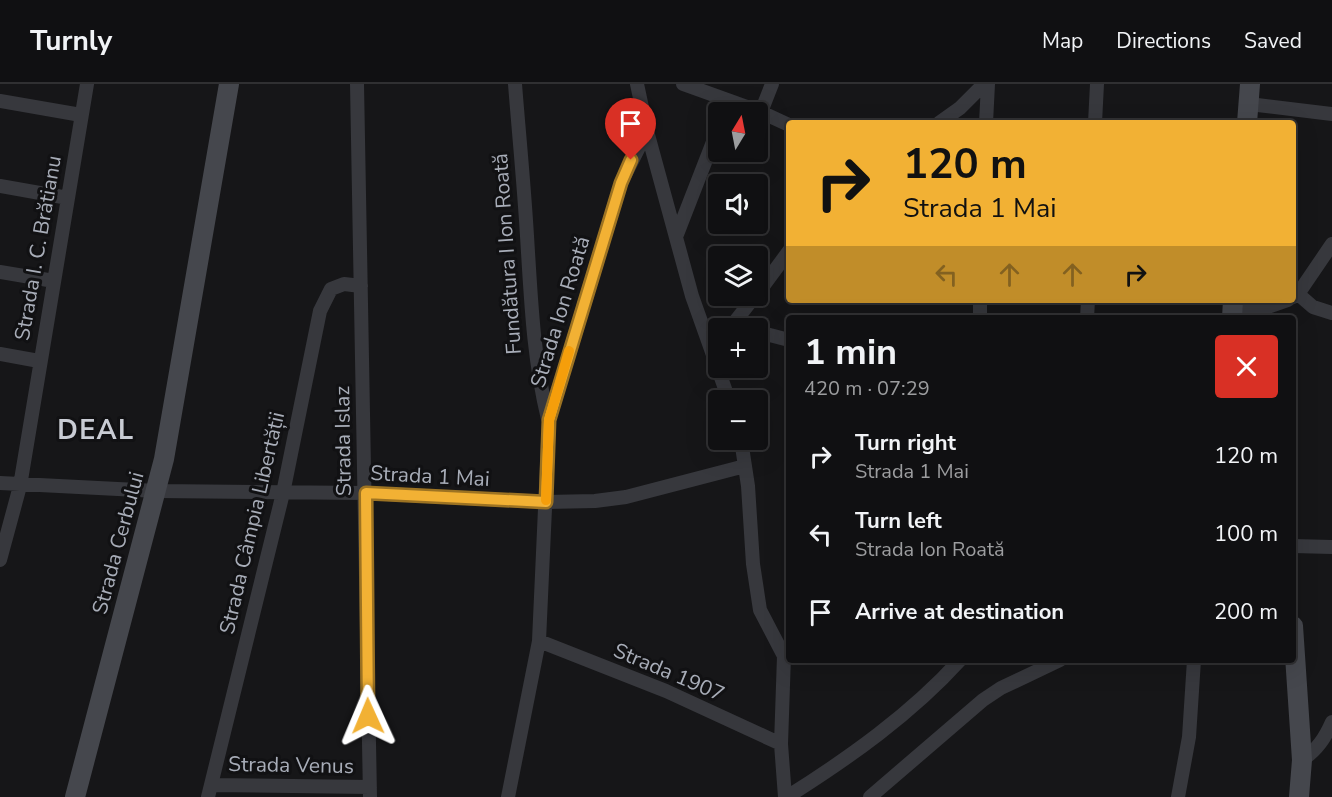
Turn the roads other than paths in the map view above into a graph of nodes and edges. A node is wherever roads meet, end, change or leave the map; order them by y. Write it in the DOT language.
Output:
graph roads {
  1 [pos="87,84"];
  2 [pos="229,84"];
  3 [pos="357,84"];
  4 [pos="515,84"];
  5 [pos="637,84"];
  6 [pos="683,84"];
  7 [pos="772,84"];
  8 [pos="986,84"];
  9 [pos="1097,84"];
  10 [pos="1250,84"];
  11 [pos="0,101"];
  12 [pos="717,102"];
  13 [pos="765,102"];
  14 [pos="1248,114"];
  15 [pos="1332,114"];
  16 [pos="81,115"];
  17 [pos="768,115"];
  18 [pos="943,120"];
  19 [pos="986,120"];
  20 [pos="1095,120"];
  21 [pos="786,124"];
  22 [pos="647,131"];
  23 [pos="708,155"];
  24 [pos="0,186"];
  25 [pos="68,198"];
  26 [pos="676,237"];
  27 [pos="1332,244"];
  28 [pos="786,255"];
  29 [pos="0,272"];
  30 [pos="768,278"];
  31 [pos="54,281"];
  32 [pos="361,286"];
  33 [pos="1296,293"];
  34 [pos="1296,298"];
  35 [pos="1278,303"];
  36 [pos="1233,309"];
  37 [pos="1332,313"];
  38 [pos="708,331"];
  39 [pos="768,335"];
  40 [pos="786,339"];
  41 [pos="0,354"];
  42 [pos="39,361"];
  43 [pos="549,420"];
  44 [pos="743,450"];
  45 [pos="746,466"];
  46 [pos="0,483"];
  47 [pos="20,486"];
  48 [pos="157,491"];
  49 [pos="283,493"];
  50 [pos="366,493"];
  51 [pos="546,502"];
  52 [pos="1296,546"];
  53 [pos="1332,547"];
  54 [pos="0,560"];
  55 [pos="539,641"];
  56 [pos="786,649"];
  57 [pos="786,663"];
  58 [pos="957,663"];
  59 [pos="1054,663"];
  60 [pos="1194,663"];
  61 [pos="1295,663"];
  62 [pos="1332,722"];
  63 [pos="781,744"];
  64 [pos="1302,760"];
  65 [pos="210,791"];
  66 [pos="370,792"];
  67 [pos="75,797"];
  68 [pos="508,797"];
  69 [pos="786,797"];
  70 [pos="870,797"];
  71 [pos="1178,797"];
  72 [pos="1299,797"];
  1 -- 16 [label="street, Strada I. C. Brătianu"];
  2 -- 48 [label="street, Strada Cerbului"];
  3 -- 32 [label="street, Strada Islaz"];
  4 -- 43 [label="street, Fundătura I Ion Roată"];
  5 -- 22 [label="street"];
  6 -- 12 [label="street"];
  7 -- 13 [label="street"];
  8 -- 18 [label="street"];
  8 -- 19 [label="street"];
  9 -- 20 [label="street"];
  10 -- 14 [label="street"];
  11 -- 16 [label="street"];
  14 -- 15 [label="street"];
  16 -- 25 [label="street, Strada I. C. Brătianu"];
  17 -- 21 [label="street"];
  22 -- 26 [label="street"];
  22 -- 43 [label="street, Strada Ion Roată"];
  23 -- 26 [label="street"];
  24 -- 25 [label="street"];
  25 -- 31 [label="street, Strada I. C. Brătianu"];
  26 -- 38 [label="street"];
  27 -- 33 [label="street"];
  28 -- 30 [label="street"];
  29 -- 31 [label="street"];
  31 -- 42 [label="street, Strada I. C. Brătianu"];
  32 -- 49 [label="street, Strada Câmpia Libertății"];
  32 -- 50 [label="street, Strada Islaz"];
  34 -- 37 [label="street"];
  35 -- 36 [label="street"];
  39 -- 40 [label="street"];
  41 -- 42 [label="street"];
  42 -- 47 [label="street, Strada I. C. Brătianu"];
  43 -- 51 [label="street, Strada Ion Roată"];
  44 -- 45 [label="street"];
  45 -- 51 [label="street, Strada 1 Mai"];
  45 -- 56 [label="street"];
  46 -- 47 [label="street, Strada 1 Mai"];
  47 -- 48 [label="street, Strada 1 Mai"];
  47 -- 54 [label="street, Strada I. C. Brătianu"];
  48 -- 49 [label="street, Strada 1 Mai"];
  48 -- 67 [label="street, Strada Cerbului"];
  49 -- 50 [label="street, Strada 1 Mai"];
  49 -- 65 [label="street, Strada Câmpia Libertății"];
  50 -- 51 [label="street, Strada 1 Mai"];
  50 -- 66 [label="street, Strada Islaz"];
  51 -- 55 [label="street, Strada Ion Roată"];
  52 -- 53 [label="street"];
  55 -- 63 [label="street, Strada 1907"];
  55 -- 68 [label="street, Strada Ion Roată"];
  57 -- 63 [label="street"];
  58 -- 69 [label="street"];
  59 -- 70 [label="street"];
  60 -- 71 [label="street"];
  61 -- 64 [label="street"];
  62 -- 64 [label="street"];
  63 -- 69 [label="street"];
  64 -- 72 [label="street"];
  65 -- 66 [label="street, Strada Venus"];
}
